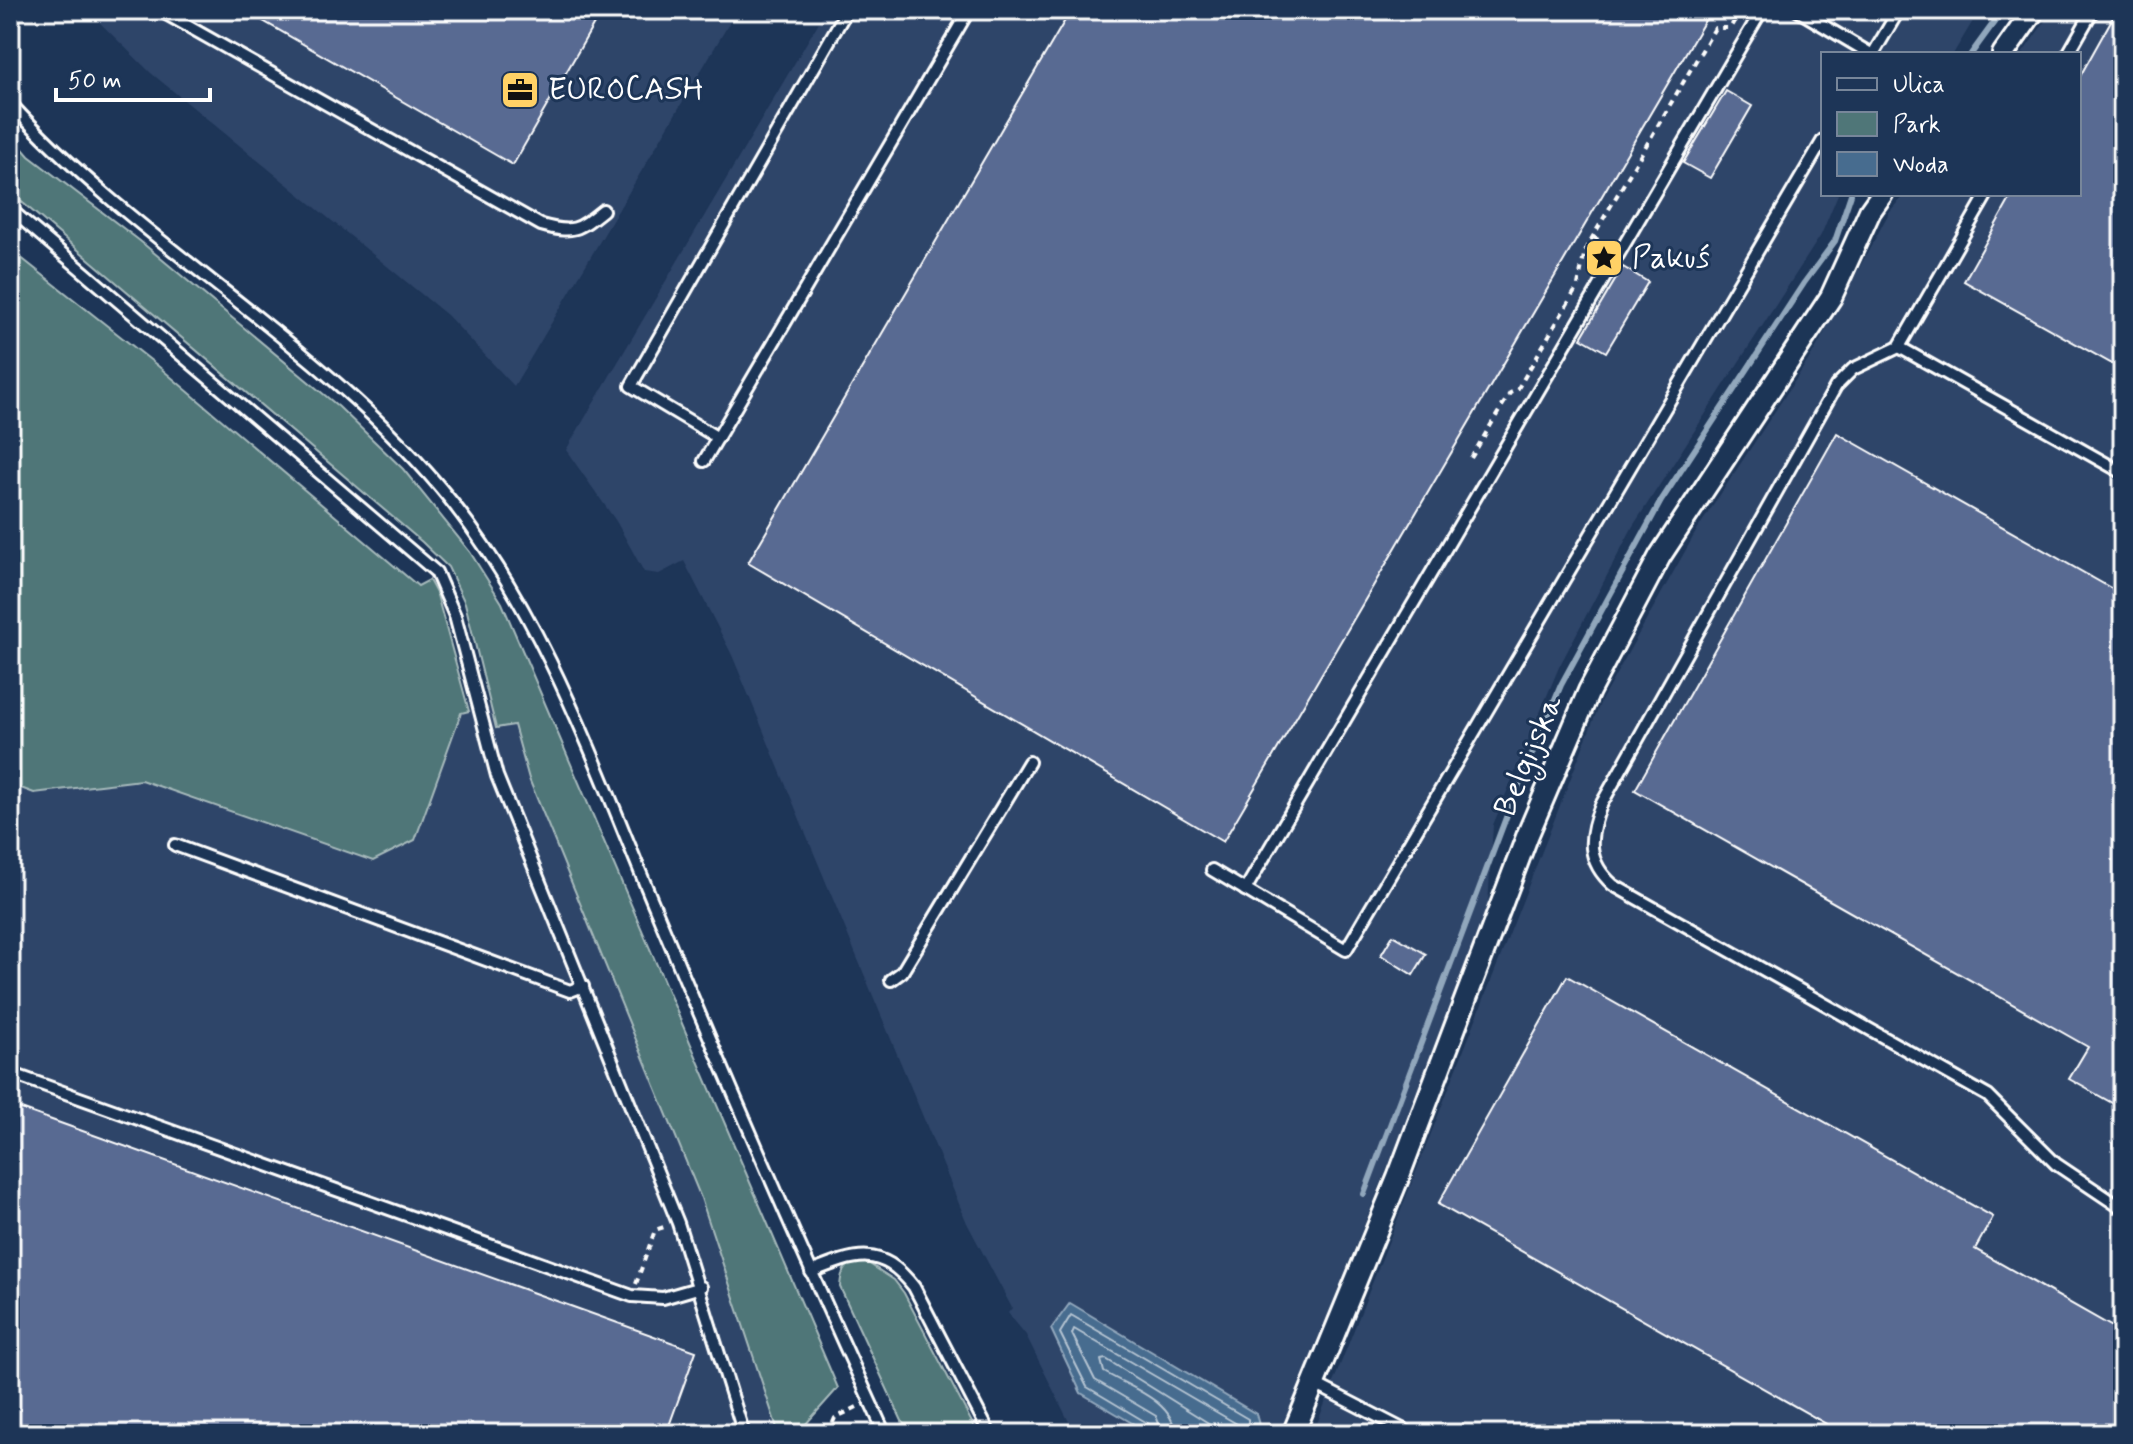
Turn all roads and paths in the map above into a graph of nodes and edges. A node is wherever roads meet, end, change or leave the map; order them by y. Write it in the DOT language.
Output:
graph roads {
  1 [pos="159,10"];
  2 [pos="847,10"];
  3 [pos="969,10"];
  4 [pos="1741,10"];
  5 [pos="1762,10"];
  6 [pos="1797,10"];
  7 [pos="1899,10"];
  8 [pos="2034,10"];
  9 [pos="2093,10"];
  10 [pos="1869,52"];
  11 [pos="1873,52"];
  12 [pos="2004,52"];
  13 [pos="2069,52"];
  14 [pos="10,103"];
  15 [pos="1821,143"];
  16 [pos="1881,196"];
  17 [pos="1986,196"];
  18 [pos="10,209"];
  19 [pos="603,210"];
  20 [pos="1899,347"];
  21 [pos="718,438"];
  22 [pos="1471,458"];
  23 [pos="704,461"];
  24 [pos="2123,473"];
  25 [pos="1029,762"];
  26 [pos="175,845"];
  27 [pos="1212,870"];
  28 [pos="1245,890"];
  29 [pos="891,980"];
  30 [pos="583,986"];
  31 [pos="10,1073"];
  32 [pos="2123,1209"];
  33 [pos="678,1223"];
  34 [pos="811,1272"];
  35 [pos="701,1287"];
  36 [pos="632,1296"];
  37 [pos="1315,1384"];
  38 [pos="870,1401"];
  39 [pos="744,1434"];
  40 [pos="828,1434"];
  41 [pos="885,1434"];
  42 [pos="990,1434"];
  43 [pos="1293,1434"];
  44 [pos="1412,1434"];
  1 -- 19 [label="lane"];
  2 -- 21 [label="lane"];
  3 -- 21 [label="lane"];
  4 -- 22 [label="path"];
  5 -- 28 [label="lane"];
  6 -- 10 [label="lane"];
  7 -- 11 [label="lane"];
  8 -- 12 [label="street"];
  9 -- 13 [label="lane"];
  14 -- 34 [label="lane"];
  15 -- 28 [label="lane"];
  16 -- 37 [label="street, Belgijska"];
  17 -- 20 [label="lane"];
  18 -- 30 [label="lane"];
  20 -- 24 [label="lane"];
  20 -- 32 [label="lane"];
  21 -- 23 [label="lane"];
  25 -- 29 [label="lane"];
  26 -- 30 [label="lane"];
  27 -- 28 [label="lane"];
  30 -- 33 [label="lane"];
  31 -- 36 [label="lane"];
  33 -- 35 [label="lane"];
  33 -- 36 [label="path"];
  34 -- 38 [label="lane"];
  34 -- 42 [label="lane"];
  35 -- 36 [label="lane"];
  35 -- 39 [label="lane"];
  37 -- 43 [label="street, Belgijska"];
  37 -- 44 [label="lane"];
  38 -- 40 [label="path"];
  38 -- 41 [label="lane"];
}
